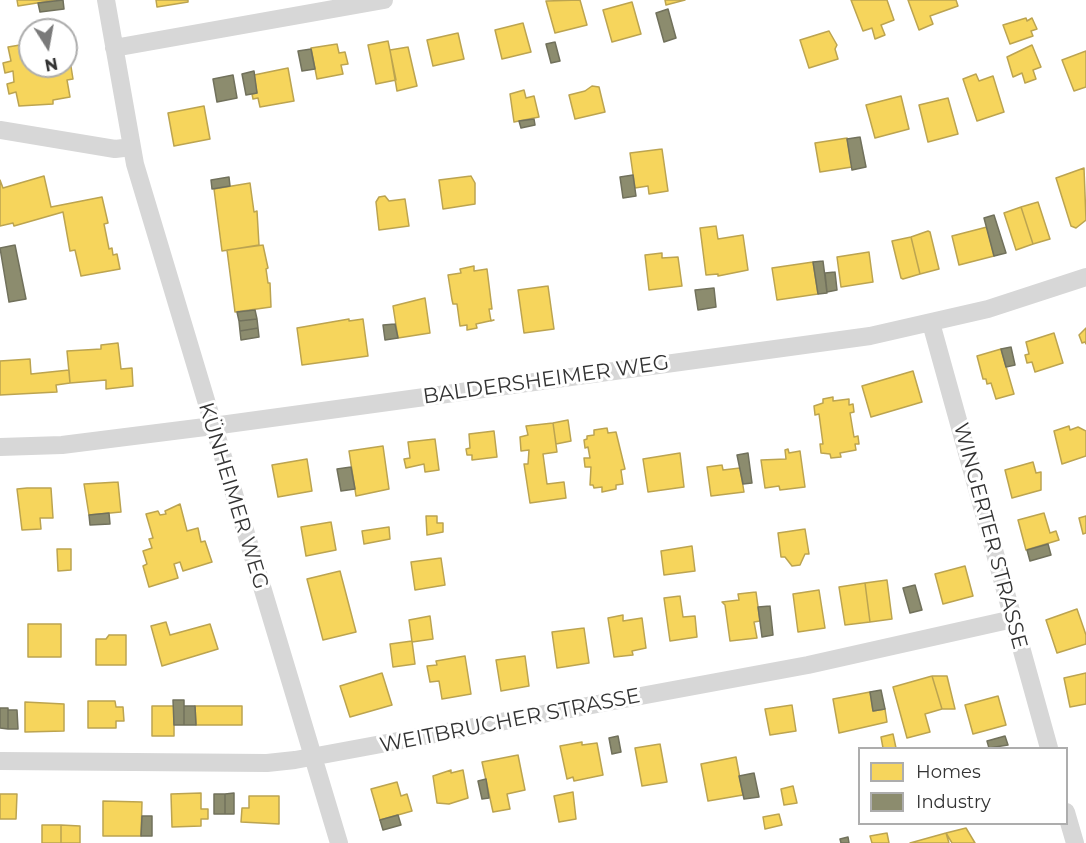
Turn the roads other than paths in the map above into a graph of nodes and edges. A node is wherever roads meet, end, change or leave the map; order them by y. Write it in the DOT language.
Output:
graph roads {
  1 [pos="106,0"];
  2 [pos="384,0"];
  3 [pos="114,48"];
  4 [pos="0,130"];
  5 [pos="132,147"];
  6 [pos="1086,277"];
  7 [pos="931,323"];
  8 [pos="213,426"];
  9 [pos="0,447"];
  10 [pos="1013,619"];
  11 [pos="1049,747"];
  12 [pos="312,757"];
  13 [pos="0,761"];
  14 [pos="1068,819"];
  15 [pos="339,843"];
  16 [pos="1075,843"];
  1 -- 3 [label="street, KÜNHEIMER WEG"];
  2 -- 3 [label="street"];
  3 -- 5 [label="street, KÜNHEIMER WEG"];
  4 -- 5 [label="street"];
  5 -- 8 [label="street, KÜNHEIMER WEG"];
  6 -- 7 [label="street, BALDERSHEIMER WEG"];
  7 -- 8 [label="street, BALDERSHEIMER WEG"];
  7 -- 10 [label="street, WINGERTER STRASSE"];
  8 -- 9 [label="street, BALDERSHEIMER WEG"];
  8 -- 12 [label="street, KÜNHEIMER WEG"];
  10 -- 11 [label="street, WINGERTER STRASSE"];
  10 -- 12 [label="street, WEITBRUCHER STRASSE"];
  12 -- 13 [label="street, WEITBRUCHER STRASSE"];
  12 -- 15 [label="street, KÜNHEIMER WEG"];
  14 -- 16 [label="street"];
}
